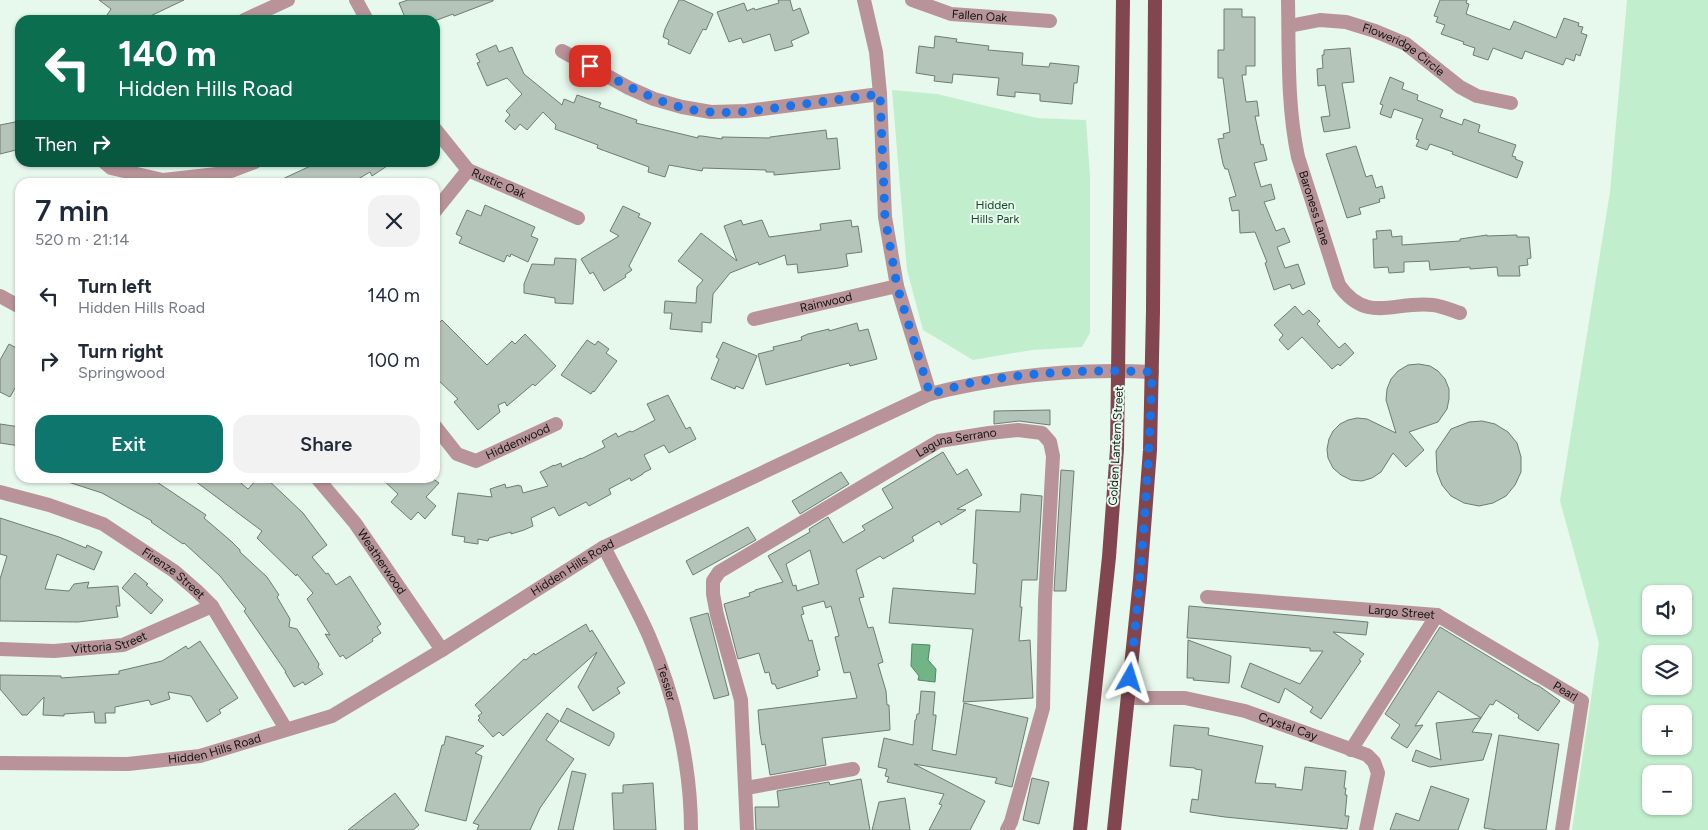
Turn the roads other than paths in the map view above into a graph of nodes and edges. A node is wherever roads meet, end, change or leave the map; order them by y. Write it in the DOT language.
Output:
graph roads {
  1 [pos="288,0"];
  2 [pos="356,0"];
  3 [pos="864,0"];
  4 [pos="912,0"];
  5 [pos="1123,0"];
  6 [pos="1155,0"];
  7 [pos="1288,0"];
  8 [pos="255,15"];
  9 [pos="364,15"];
  10 [pos="1050,21"];
  11 [pos="1288,26"];
  12 [pos="562,51"];
  13 [pos="880,94"];
  14 [pos="1511,104"];
  15 [pos="440,135"];
  16 [pos="110,167"];
  17 [pos="242,167"];
  18 [pos="468,170"];
  19 [pos="154,178"];
  20 [pos="181,178"];
  21 [pos="440,205"];
  22 [pos="578,218"];
  23 [pos="897,286"];
  24 [pos="0,296"];
  25 [pos="15,304"];
  26 [pos="1460,313"];
  27 [pos="754,319"];
  28 [pos="1119,370"];
  29 [pos="1152,372"];
  30 [pos="930,394"];
  31 [pos="556,424"];
  32 [pos="440,432"];
  33 [pos="321,483"];
  34 [pos="0,492"];
  35 [pos="604,547"];
  36 [pos="1207,597"];
  37 [pos="212,606"];
  38 [pos="1437,615"];
  39 [pos="0,649"];
  40 [pos="442,650"];
  41 [pos="1128,698"];
  42 [pos="286,729"];
  43 [pos="1351,750"];
  44 [pos="0,762"];
  45 [pos="853,769"];
  46 [pos="746,788"];
  47 [pos="692,830"];
  48 [pos="747,830"];
  49 [pos="1007,830"];
  50 [pos="1080,830"];
  51 [pos="1114,830"];
  52 [pos="1366,830"];
  53 [pos="1562,830"];
  1 -- 8 [label="street"];
  2 -- 9 [label="street"];
  3 -- 13 [label="street"];
  4 -- 10 [label="street, Fallen Oak"];
  5 -- 28 [label="main road, Golden Lantern Street"];
  6 -- 29 [label="main road"];
  7 -- 11 [label="street, Baroness Lane"];
  11 -- 14 [label="street, Floweridge Circle"];
  11 -- 26 [label="street, Baroness Lane"];
  12 -- 13 [label="street"];
  13 -- 23 [label="street"];
  15 -- 18 [label="street, Rustic Oak"];
  16 -- 19 [label="street"];
  17 -- 20 [label="street"];
  18 -- 21 [label="street"];
  18 -- 22 [label="street, Rustic Oak"];
  23 -- 27 [label="street, Rainwood"];
  23 -- 30 [label="street"];
  24 -- 25 [label="street"];
  28 -- 29 [label="street, Hidden Hills Road"];
  28 -- 30 [label="street, Hidden Hills Road"];
  28 -- 50 [label="main road, Golden Lantern Street"];
  29 -- 41 [label="main road"];
  30 -- 35 [label="street, Hidden Hills Road"];
  31 -- 32 [label="street, Hiddenwood"];
  33 -- 40 [label="street, Weatherwood"];
  34 -- 37 [label="street, Firenze Street"];
  35 -- 40 [label="street, Hidden Hills Road"];
  35 -- 47 [label="street, Tessier"];
  36 -- 38 [label="street, Largo Street"];
  37 -- 39 [label="street, Vittoria Street"];
  37 -- 42 [label="street, Firenze Street"];
  38 -- 43 [label="street, Largo Street"];
  38 -- 53 [label="street, Pearl"];
  40 -- 42 [label="street, Hidden Hills Road"];
  41 -- 43 [label="street, Crystal Cay"];
  41 -- 51 [label="main road"];
  42 -- 44 [label="street, Hidden Hills Road"];
  43 -- 52 [label="street, Crystal Cay"];
  45 -- 46 [label="street"];
  46 -- 48 [label="street, Laguna Serrano"];
  46 -- 49 [label="street, Laguna Serrano"];
}
